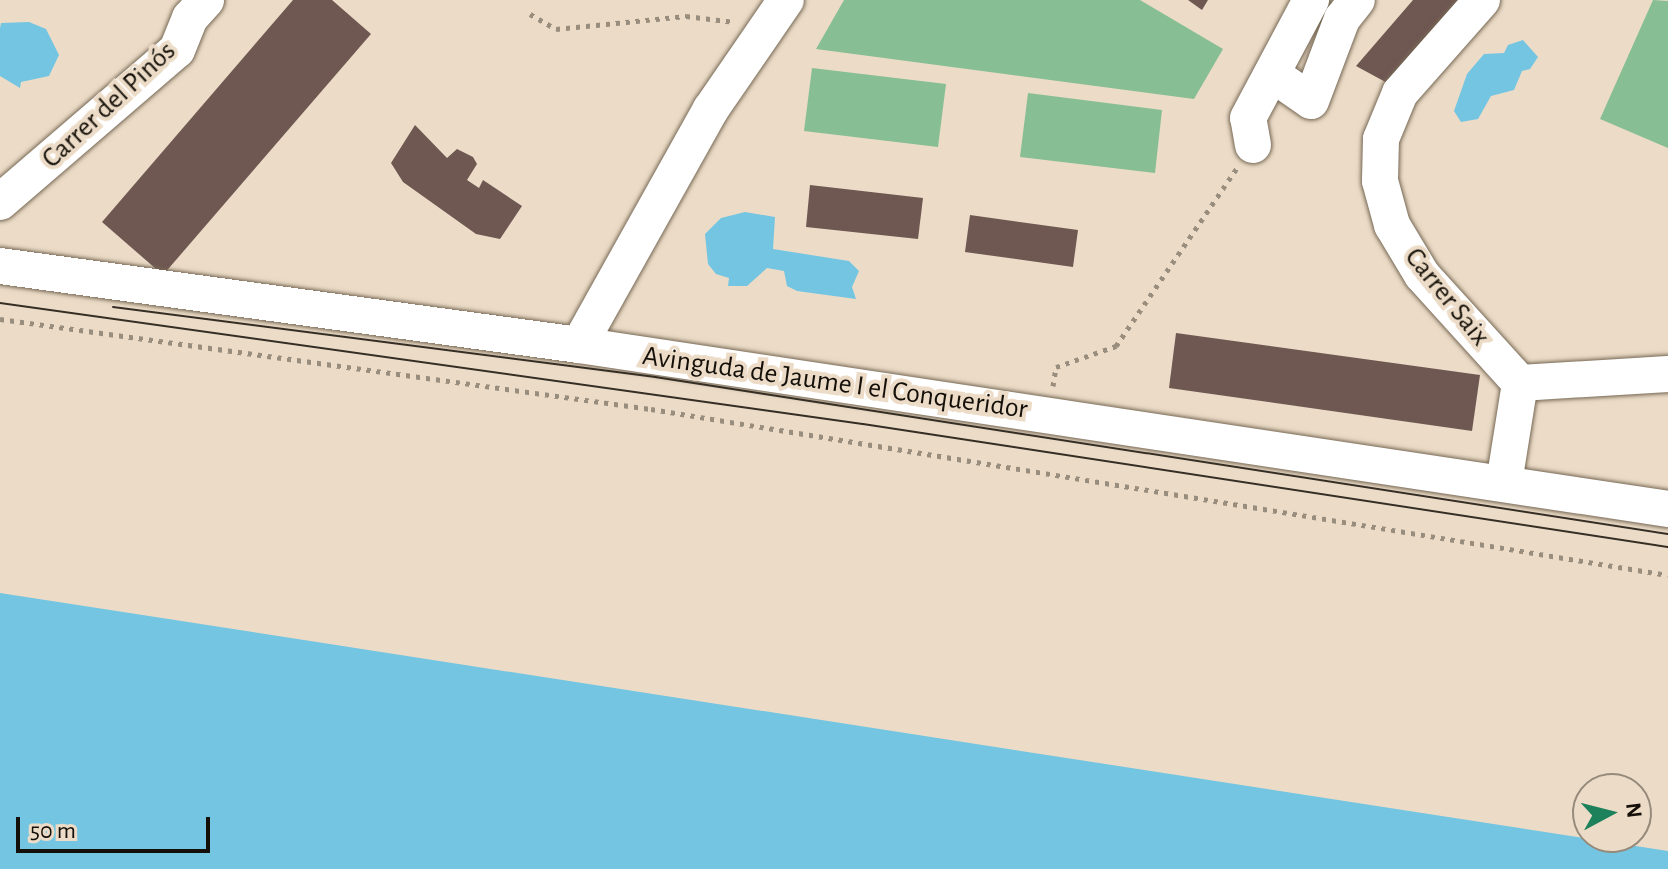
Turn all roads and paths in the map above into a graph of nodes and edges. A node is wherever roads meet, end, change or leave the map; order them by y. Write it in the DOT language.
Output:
graph roads {
  1 [pos="786,0"];
  2 [pos="1311,0"];
  3 [pos="1357,0"];
  4 [pos="1482,0"];
  5 [pos="192,6"];
  6 [pos="530,14"];
  7 [pos="710,16"];
  8 [pos="1272,74"];
  9 [pos="1253,145"];
  10 [pos="0,202"];
  11 [pos="0,266"];
  12 [pos="0,319"];
  13 [pos="579,345"];
  14 [pos="1668,374"];
  15 [pos="1520,383"];
  16 [pos="1048,415"];
  17 [pos="1504,483"];
  18 [pos="1668,509"];
  19 [pos="1668,575"];
  1 -- 13 [label="street"];
  2 -- 8 [label="street"];
  3 -- 8 [label="street"];
  4 -- 15 [label="street, Carrer Saix"];
  5 -- 10 [label="street, Carrer del Pinós"];
  6 -- 7 [label="path"];
  8 -- 9 [label="street"];
  9 -- 16 [label="path"];
  11 -- 13 [label="street, Avinguda de Jaume I el Conqueridor"];
  12 -- 19 [label="path"];
  13 -- 16 [label="street, Avinguda de Jaume I el Conqueridor"];
  14 -- 15 [label="street"];
  15 -- 17 [label="street"];
  16 -- 17 [label="street, Avinguda de Jaume I el Conqueridor"];
  17 -- 18 [label="street, Avinguda de Jaume I el Conqueridor"];
}
